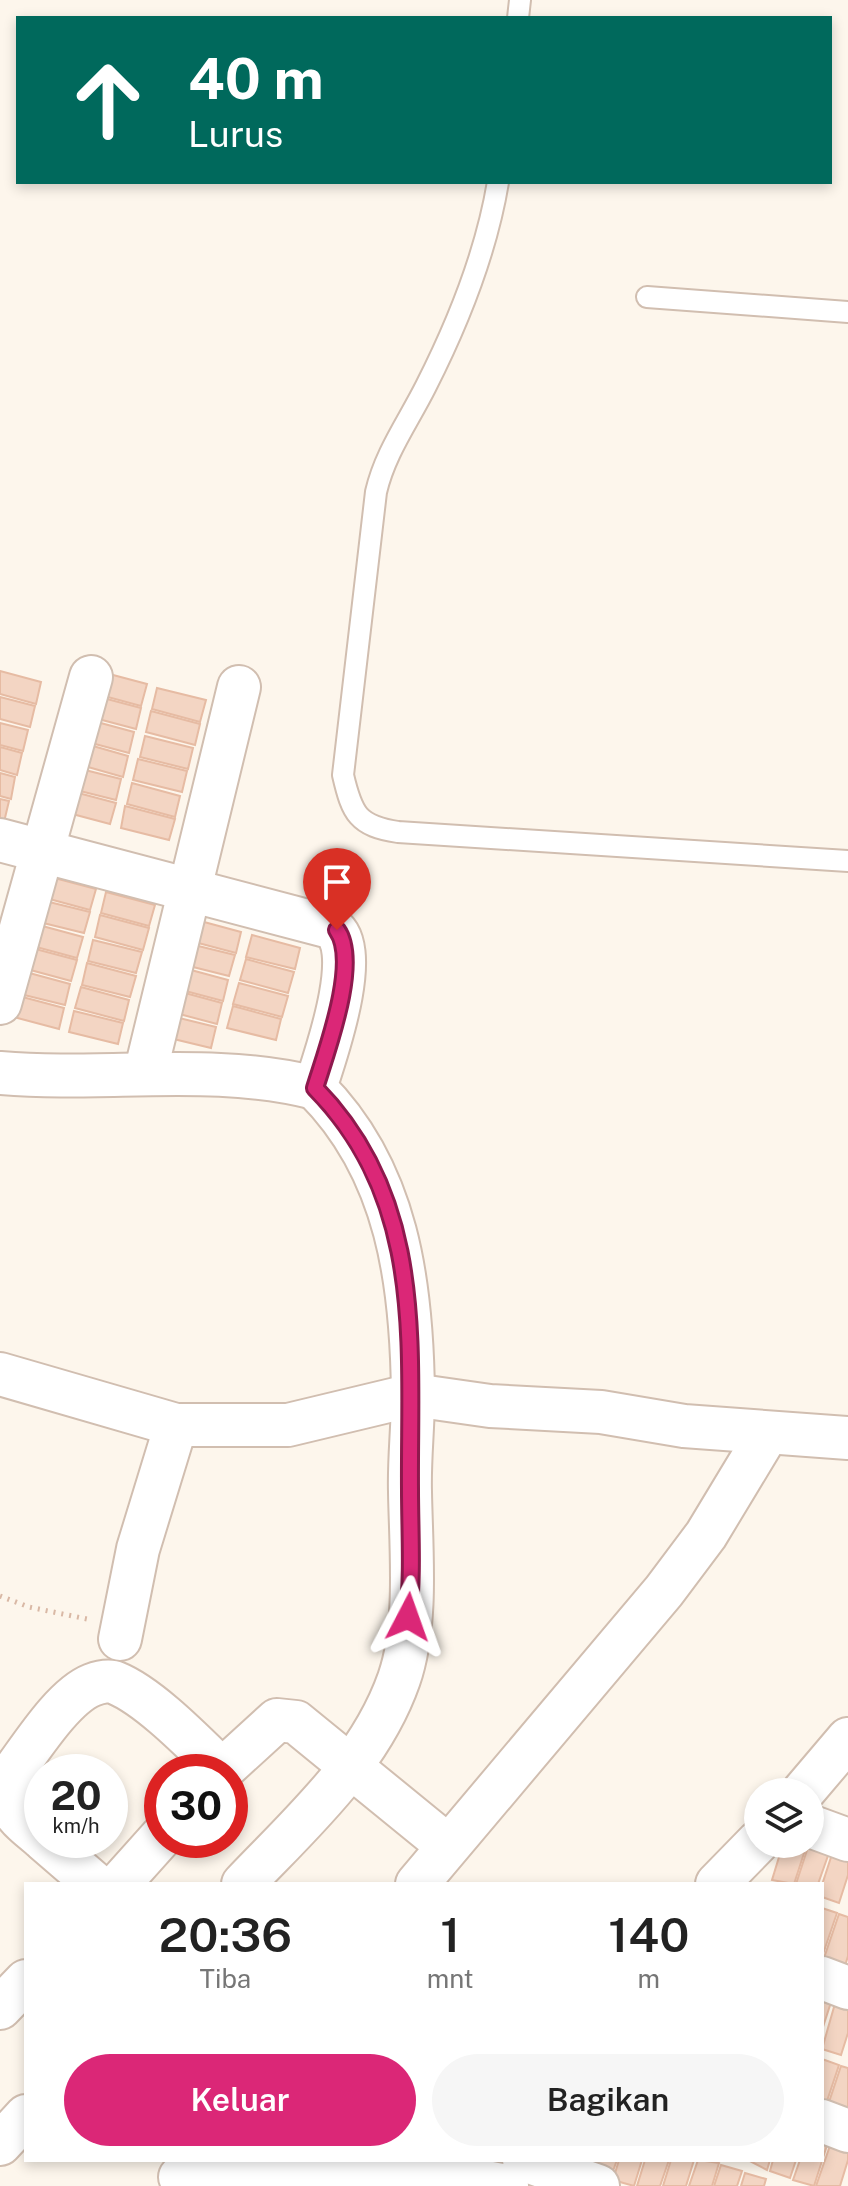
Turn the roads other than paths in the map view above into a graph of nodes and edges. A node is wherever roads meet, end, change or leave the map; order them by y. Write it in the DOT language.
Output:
graph roads {
  1 [pos="498,184"];
  2 [pos="647,297"];
  3 [pos="848,312"];
  4 [pos="91,677"];
  5 [pos="239,687"];
  6 [pos="0,840"];
  7 [pos="40,850"];
  8 [pos="848,861"];
  9 [pos="189,891"];
  10 [pos="0,1003"];
  11 [pos="0,1073"];
  12 [pos="145,1074"];
  13 [pos="315,1088"];
  14 [pos="0,1374"];
  15 [pos="413,1395"];
  16 [pos="176,1425"];
  17 [pos="767,1434"];
  18 [pos="848,1438"];
  19 [pos="120,1639"];
  20 [pos="848,1739"];
  21 [pos="27,1754"];
  22 [pos="202,1754"];
  23 [pos="239,1754"];
  24 [pos="24,1758"];
  25 [pos="353,1767"];
  26 [pos="815,1778"];
  27 [pos="24,1821"];
  28 [pos="824,1831"];
  29 [pos="848,1840"];
  30 [pos="448,1846"];
  31 [pos="144,1856"];
  32 [pos="744,1856"];
  33 [pos="65,1858"];
  34 [pos="93,1882"];
  35 [pos="121,1882"];
  36 [pos="245,1882"];
  37 [pos="419,1882"];
  38 [pos="719,1882"];
  39 [pos="824,1979"];
  40 [pos="24,1983"];
  41 [pos="848,1988"];
  42 [pos="0,2008"];
  43 [pos="24,2118"];
  44 [pos="824,2122"];
  45 [pos="848,2131"];
  46 [pos="0,2144"];
  47 [pos="530,2162"];
  48 [pos="182,2174"];
  49 [pos="494,2178"];
  50 [pos="598,2186"];
  1 -- 8 [label="lane"];
  2 -- 3 [label="lane"];
  4 -- 7 [label="street"];
  5 -- 9 [label="street"];
  6 -- 7 [label="street"];
  7 -- 9 [label="street"];
  7 -- 10 [label="street"];
  9 -- 12 [label="street"];
  9 -- 13 [label="street"];
  11 -- 12 [label="street"];
  12 -- 13 [label="street"];
  13 -- 15 [label="street"];
  14 -- 16 [label="street"];
  15 -- 16 [label="street"];
  15 -- 17 [label="street"];
  15 -- 25 [label="street"];
  16 -- 19 [label="street"];
  17 -- 18 [label="street"];
  17 -- 30 [label="street"];
  20 -- 26 [label="street"];
  21 -- 22 [label="street"];
  23 -- 25 [label="street"];
  24 -- 27 [label="street"];
  25 -- 30 [label="street"];
  25 -- 36 [label="street"];
  28 -- 29 [label="street"];
  30 -- 37 [label="street"];
  31 -- 35 [label="street"];
  32 -- 38 [label="street"];
  33 -- 34 [label="street"];
  39 -- 41 [label="street"];
  40 -- 42 [label="street"];
  43 -- 46 [label="street"];
  44 -- 45 [label="street"];
  47 -- 50 [label="street"];
  48 -- 49 [label="street"];
}
